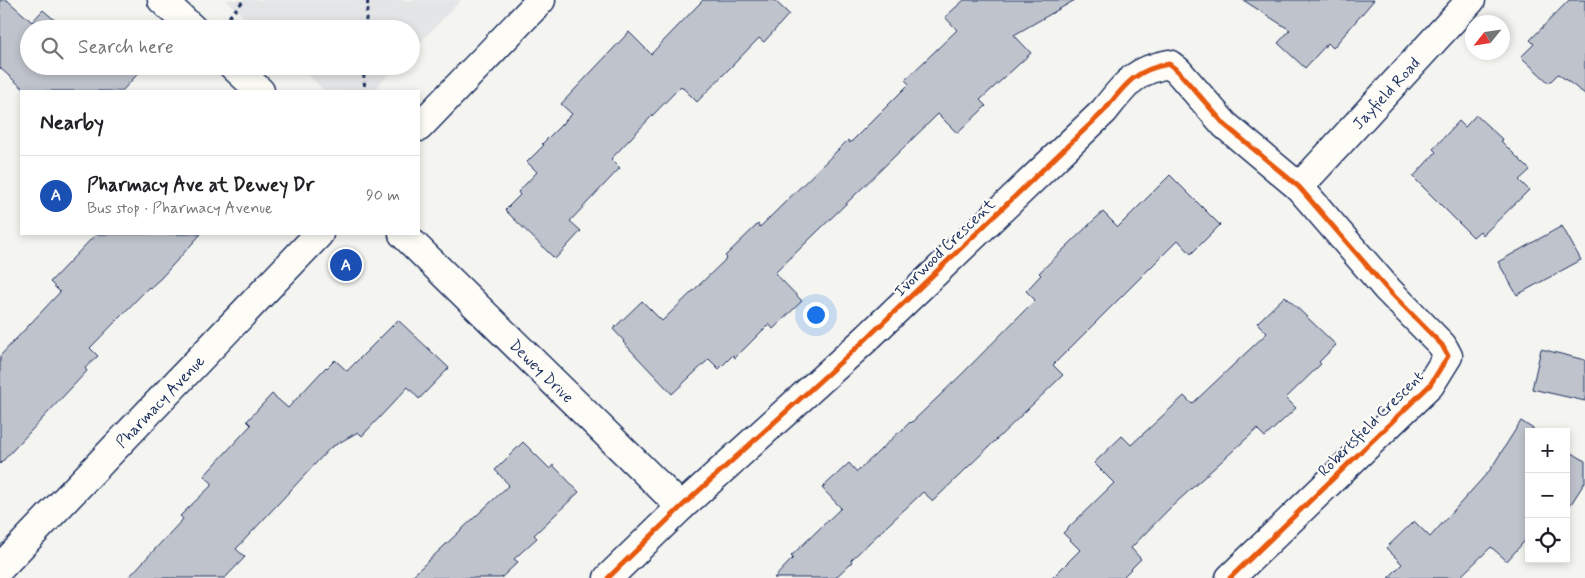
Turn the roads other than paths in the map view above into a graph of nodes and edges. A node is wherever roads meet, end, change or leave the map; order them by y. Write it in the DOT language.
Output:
graph roads {
  1 [pos="162,0"];
  2 [pos="540,0"];
  3 [pos="1471,0"];
  4 [pos="183,20"];
  5 [pos="243,75"];
  6 [pos="259,90"];
  7 [pos="420,126"];
  8 [pos="1299,187"];
  9 [pos="318,235"];
  10 [pos="404,235"];
  11 [pos="681,507"];
  12 [pos="0,568"];
  13 [pos="608,578"];
  14 [pos="1230,578"];
  1 -- 4 [label="street"];
  2 -- 7 [label="street"];
  3 -- 8 [label="street, Jayfield Road"];
  5 -- 6 [label="street"];
  8 -- 11 [label="street, Ivorwood Crescent"];
  8 -- 14 [label="street, Robertsfield Crescent"];
  9 -- 12 [label="street, Pharmacy Avenue"];
  10 -- 11 [label="street, Dewey Drive"];
  11 -- 13 [label="street, Ivorwood Crescent"];
}
